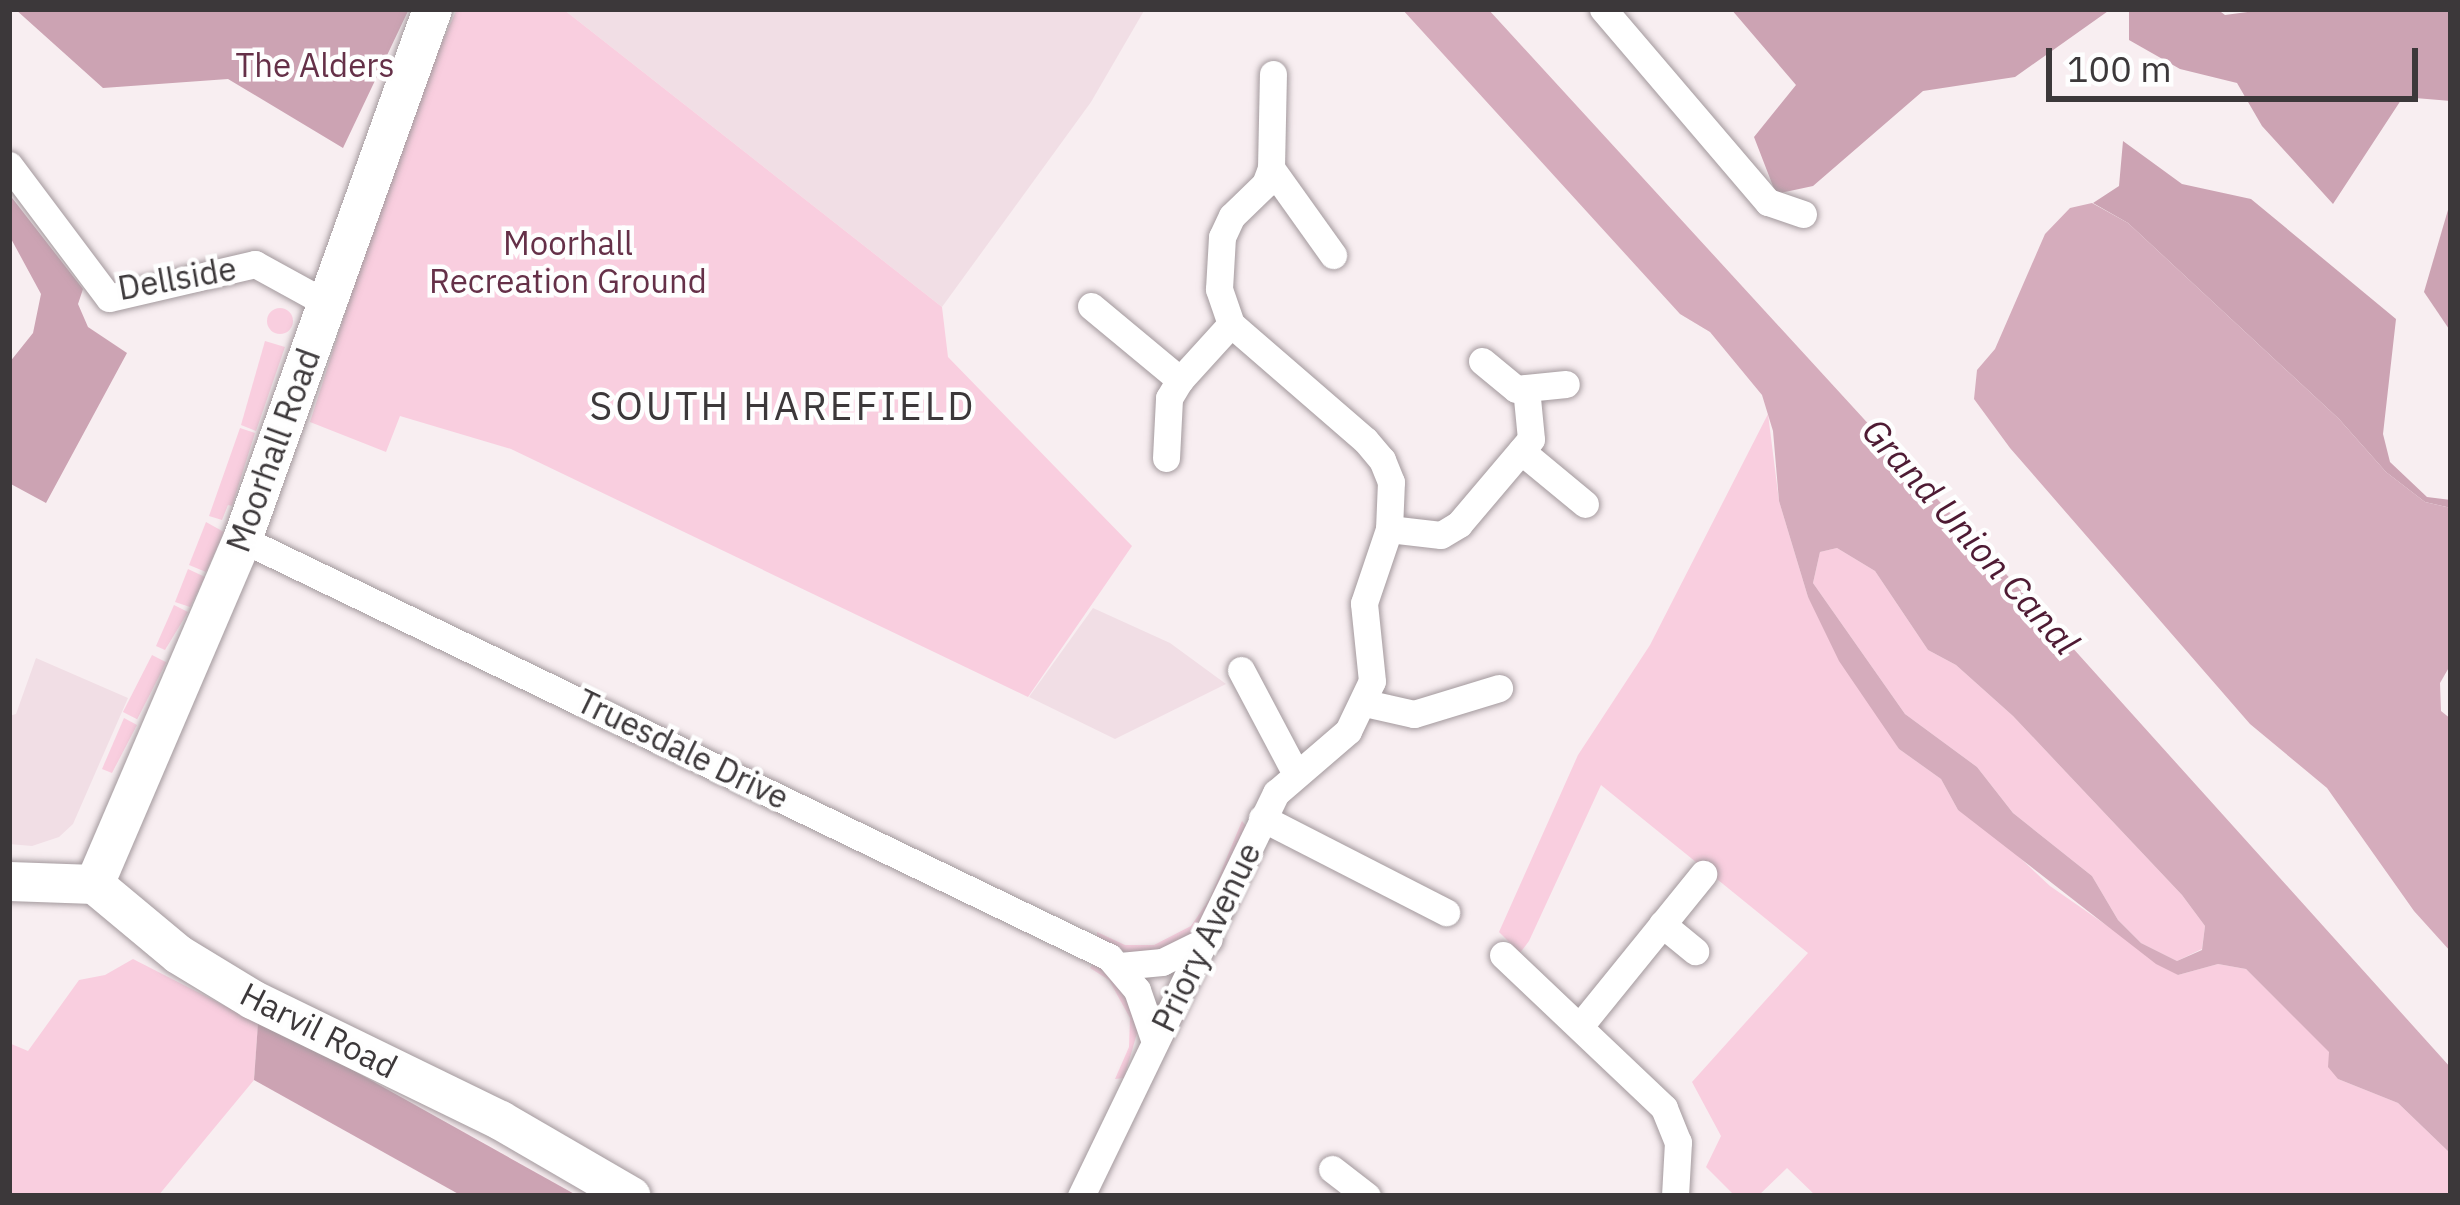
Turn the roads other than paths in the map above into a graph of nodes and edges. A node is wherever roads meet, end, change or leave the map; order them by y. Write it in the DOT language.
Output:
graph roads {
  1 [pos="432,9"];
  2 [pos="1603,9"];
  3 [pos="1273,74"];
  4 [pos="9,165"];
  5 [pos="1271,168"];
  6 [pos="1803,214"];
  7 [pos="1333,254"];
  8 [pos="326,303"];
  9 [pos="1091,306"];
  10 [pos="1231,324"];
  11 [pos="1482,361"];
  12 [pos="1180,380"];
  13 [pos="1566,384"];
  14 [pos="1526,388"];
  15 [pos="1521,451"];
  16 [pos="1166,458"];
  17 [pos="1585,504"];
  18 [pos="1389,530"];
  19 [pos="242,539"];
  20 [pos="1241,670"];
  21 [pos="1499,688"];
  22 [pos="1365,703"];
  23 [pos="1295,772"];
  24 [pos="1262,818"];
  25 [pos="1703,874"];
  26 [pos="9,881"];
  27 [pos="94,884"];
  28 [pos="1446,912"];
  29 [pos="1663,924"];
  30 [pos="1209,939"];
  31 [pos="1695,951"];
  32 [pos="1503,955"];
  33 [pos="1120,966"];
  34 [pos="1580,1026"];
  35 [pos="1155,1042"];
  36 [pos="1332,1169"];
  37 [pos="631,1196"];
  38 [pos="1081,1196"];
  39 [pos="1366,1196"];
  40 [pos="1675,1196"];
  1 -- 8 [label="street, Moorhall Road"];
  2 -- 6 [label="street"];
  3 -- 5 [label="street"];
  4 -- 8 [label="street, Dellside"];
  5 -- 7 [label="street"];
  5 -- 10 [label="street"];
  8 -- 19 [label="street, Moorhall Road"];
  9 -- 12 [label="street"];
  10 -- 12 [label="street"];
  10 -- 18 [label="street"];
  11 -- 14 [label="street"];
  12 -- 16 [label="street"];
  13 -- 14 [label="street"];
  14 -- 15 [label="street"];
  15 -- 17 [label="street"];
  15 -- 18 [label="street"];
  18 -- 22 [label="street"];
  19 -- 27 [label="street, Moorhall Road"];
  19 -- 33 [label="street, Truesdale Drive"];
  20 -- 23 [label="street"];
  21 -- 22 [label="street"];
  22 -- 23 [label="street, Priory Avenue"];
  23 -- 24 [label="street, Priory Avenue"];
  24 -- 28 [label="street"];
  24 -- 30 [label="street, Priory Avenue"];
  25 -- 29 [label="street"];
  26 -- 27 [label="street"];
  27 -- 37 [label="street, Harvil Road"];
  29 -- 31 [label="street"];
  29 -- 34 [label="street"];
  30 -- 33 [label="street"];
  30 -- 35 [label="street, Priory Avenue"];
  32 -- 34 [label="street"];
  33 -- 35 [label="street"];
  34 -- 40 [label="street"];
  35 -- 38 [label="street, Priory Avenue"];
  36 -- 39 [label="street"];
}
